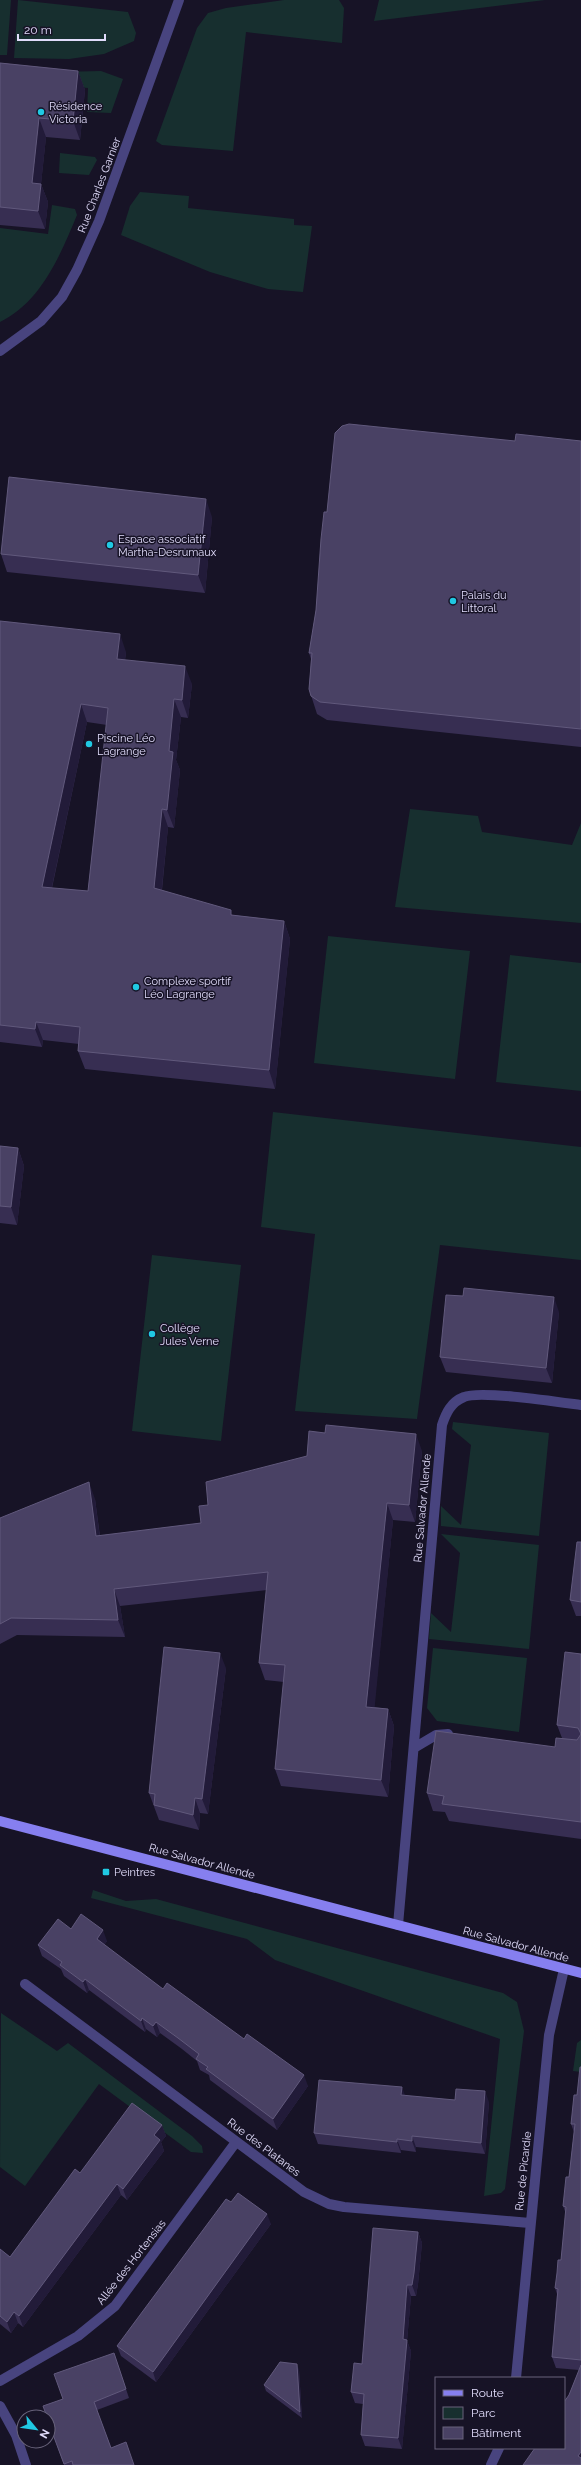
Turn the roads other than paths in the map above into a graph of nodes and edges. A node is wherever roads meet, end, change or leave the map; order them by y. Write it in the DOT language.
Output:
graph roads {
  1 [pos="179,0"];
  2 [pos="0,351"];
  3 [pos="581,1404"];
  4 [pos="458,1736"];
  5 [pos="414,1748"];
  6 [pos="0,1821"];
  7 [pos="398,1925"];
  8 [pos="564,1969"];
  9 [pos="581,1973"];
  10 [pos="25,1984"];
  11 [pos="236,2142"];
  12 [pos="530,2223"];
  13 [pos="516,2377"];
  14 [pos="0,2381"];
  15 [pos="0,2406"];
  16 [pos="499,2449"];
  17 [pos="26,2465"];
  18 [pos="491,2465"];
  1 -- 2 [label="street, Rue Charles Garnier"];
  3 -- 5 [label="street, Rue Salvador Allende"];
  4 -- 5 [label="street"];
  5 -- 7 [label="street, Rue Salvador Allende"];
  6 -- 7 [label="street, Rue Salvador Allende"];
  7 -- 8 [label="street, Rue Salvador Allende"];
  8 -- 9 [label="street, Rue Salvador Allende"];
  8 -- 12 [label="street, Rue de Picardie"];
  10 -- 11 [label="street, Rue des Platanes"];
  11 -- 12 [label="street, Rue des Platanes"];
  11 -- 14 [label="street, Allée des Hortensias"];
  12 -- 13 [label="street, Rue de Picardie"];
  15 -- 17 [label="street"];
  16 -- 18 [label="street"];
}
